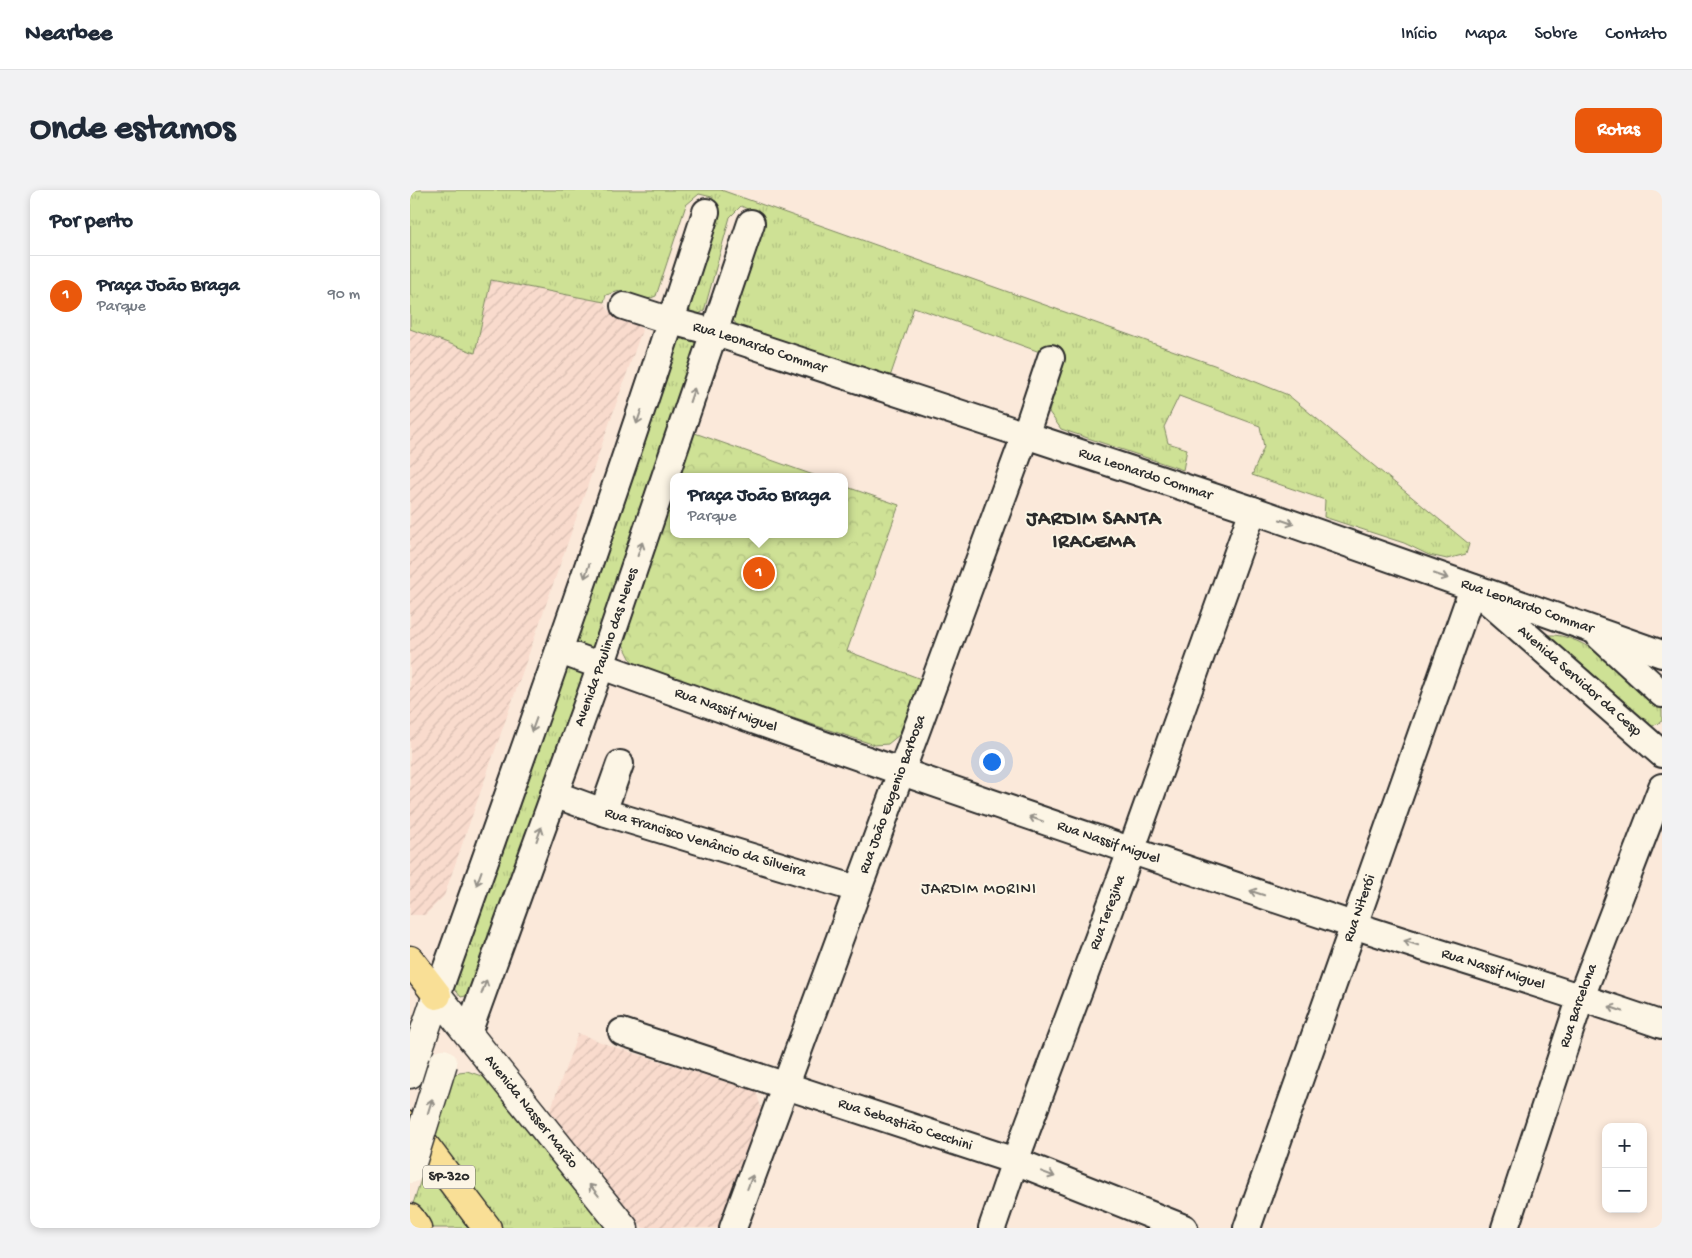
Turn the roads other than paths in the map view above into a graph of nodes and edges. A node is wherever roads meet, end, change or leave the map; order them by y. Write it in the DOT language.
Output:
graph roads {
  1 [pos="706,212"];
  2 [pos="751,223"];
  3 [pos="624,306"];
  4 [pos="671,321"];
  5 [pos="713,332"];
  6 [pos="1051,358"];
  7 [pos="1025,436"];
  8 [pos="1253,510"];
  9 [pos="1473,588"];
  10 [pos="1594,630"];
  11 [pos="560,652"];
  12 [pos="1662,654"];
  13 [pos="601,666"];
  14 [pos="1662,694"];
  15 [pos="1662,754"];
  16 [pos="620,764"];
  17 [pos="900,773"];
  18 [pos="1662,787"];
  19 [pos="554,794"];
  20 [pos="604,812"];
  21 [pos="1130,851"];
  22 [pos="857,889"];
  23 [pos="1355,925"];
  24 [pos="410,960"];
  25 [pos="437,995"];
  26 [pos="1581,997"];
  27 [pos="1662,1025"];
  28 [pos="622,1032"];
  29 [pos="468,1033"];
  30 [pos="414,1062"];
  31 [pos="786,1085"];
  32 [pos="410,1126"];
  33 [pos="1015,1162"];
  34 [pos="410,1169"];
  35 [pos="410,1218"];
  36 [pos="418,1228"];
  37 [pos="487,1228"];
  38 [pos="624,1228"];
  39 [pos="733,1228"];
  40 [pos="992,1228"];
  41 [pos="1184,1228"];
  42 [pos="1247,1228"];
  43 [pos="1505,1228"];
  1 -- 4 [label="street"];
  2 -- 5 [label="street, Avenida Paulino das Neves"];
  3 -- 4 [label="street, Rua Leonardo Commar"];
  4 -- 5 [label="street, Rua Leonardo Commar"];
  4 -- 11 [label="street, one-way"];
  5 -- 7 [label="street, Rua Leonardo Commar"];
  13 -- 5 [label="street, Avenida Paulino das Neves, one-way"];
  6 -- 7 [label="street, Rua João Eugenio Barbosa"];
  7 -- 8 [label="street, Rua Leonardo Commar"];
  7 -- 17 [label="street, Rua João Eugenio Barbosa"];
  8 -- 9 [label="street, Rua Leonardo Commar, one-way"];
  8 -- 21 [label="street, Rua Terezina"];
  9 -- 10 [label="street, Rua Leonardo Commar"];
  9 -- 15 [label="street, Avenida Servidor da Cesp"];
  9 -- 23 [label="street, Rua Niterói"];
  10 -- 12 [label="street, Rua Leonardo Commar"];
  10 -- 14 [label="street"];
  11 -- 13 [label="street, Rua Nassif Miguel"];
  11 -- 25 [label="street, one-way"];
  13 -- 17 [label="street, Rua Nassif Miguel"];
  13 -- 19 [label="street, Avenida Paulino das Neves"];
  16 -- 20 [label="street"];
  21 -- 17 [label="street, Rua Nassif Miguel, one-way"];
  17 -- 22 [label="street, Rua João Eugenio Barbosa"];
  18 -- 26 [label="street, Rua Barcelona"];
  19 -- 20 [label="street, Rua Francisco Venâncio da Silveira"];
  29 -- 19 [label="street, Avenida Paulino das Neves, one-way"];
  20 -- 22 [label="street, Rua Francisco Venâncio da Silveira"];
  23 -- 21 [label="street, Rua Nassif Miguel, one-way"];
  21 -- 33 [label="street, Rua Terezina"];
  22 -- 31 [label="street, Rua João Eugenio Barbosa"];
  26 -- 23 [label="street, Rua Nassif Miguel, one-way"];
  23 -- 42 [label="street, Rua Niterói"];
  24 -- 25 [label="highway"];
  25 -- 29 [label="main road, Avenida Nasser Marão"];
  25 -- 30 [label="main road"];
  27 -- 26 [label="street, Rua Nassif Miguel, one-way"];
  26 -- 43 [label="street, Rua Barcelona"];
  28 -- 31 [label="street, Rua Sebastião Cecchini"];
  34 -- 29 [label="main road, Avenida Paulino das Neves, one-way, bridge"];
  38 -- 29 [label="main road, Avenida Nasser Marão, one-way"];
  31 -- 33 [label="street, Rua Sebastião Cecchini"];
  39 -- 31 [label="street, Rua João Eugenio Barbosa, one-way"];
  32 -- 37 [label="highway, SP-320"];
  33 -- 40 [label="street, Rua Terezina"];
  33 -- 41 [label="street, Rua Sebastião Cecchini, one-way"];
  35 -- 36 [label="highway"];
}
